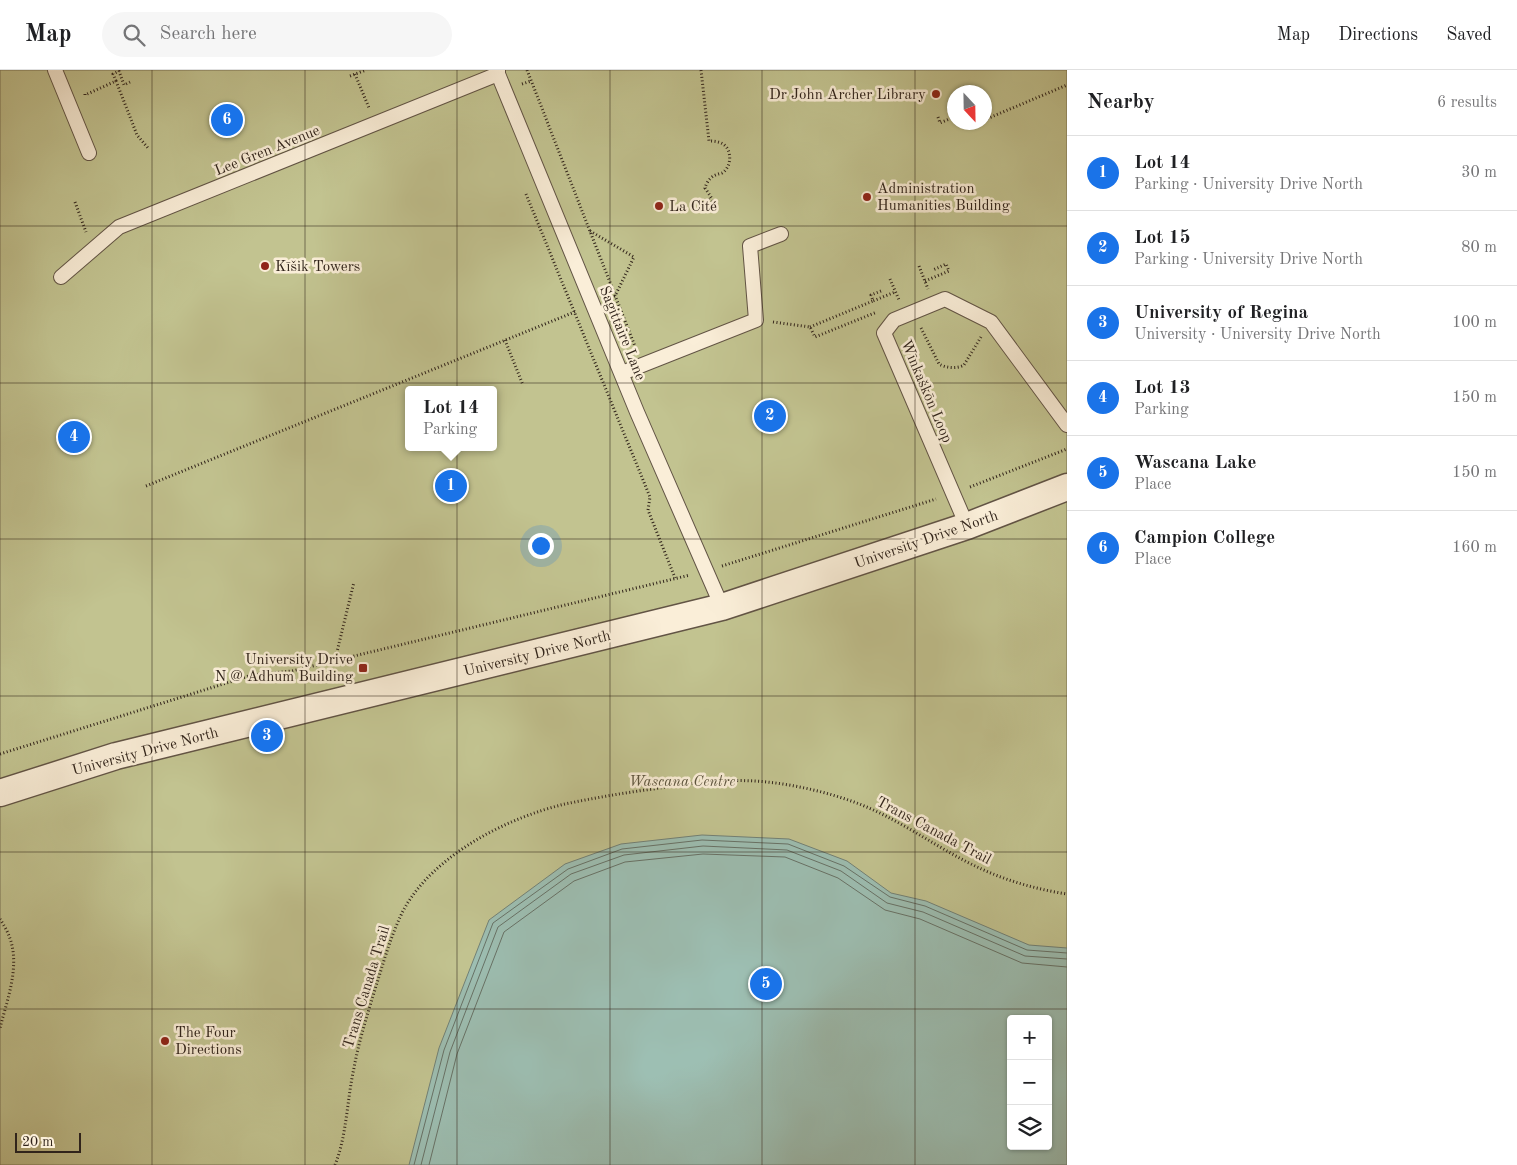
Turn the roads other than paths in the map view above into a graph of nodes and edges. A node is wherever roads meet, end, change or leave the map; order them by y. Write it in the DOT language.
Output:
graph roads {
  1 [pos="55,70"];
  2 [pos="498,72"];
  3 [pos="89,153"];
  4 [pos="781,234"];
  5 [pos="61,277"];
  6 [pos="622,373"];
  7 [pos="1067,425"];
  8 [pos="1067,487"];
  9 [pos="967,526"];
  10 [pos="722,607"];
  11 [pos="0,793"];
  1 -- 3 [label="lane"];
  2 -- 5 [label="lane, Lee Gren Avenue"];
  2 -- 6 [label="lane, Sagittaire Lane"];
  4 -- 6 [label="lane"];
  6 -- 10 [label="lane, Sagittaire Lane"];
  7 -- 9 [label="lane, Wīnkaškōn Loop"];
  8 -- 9 [label="street, University Drive North"];
  9 -- 10 [label="street, University Drive North"];
  10 -- 11 [label="street, University Drive North"];
}
